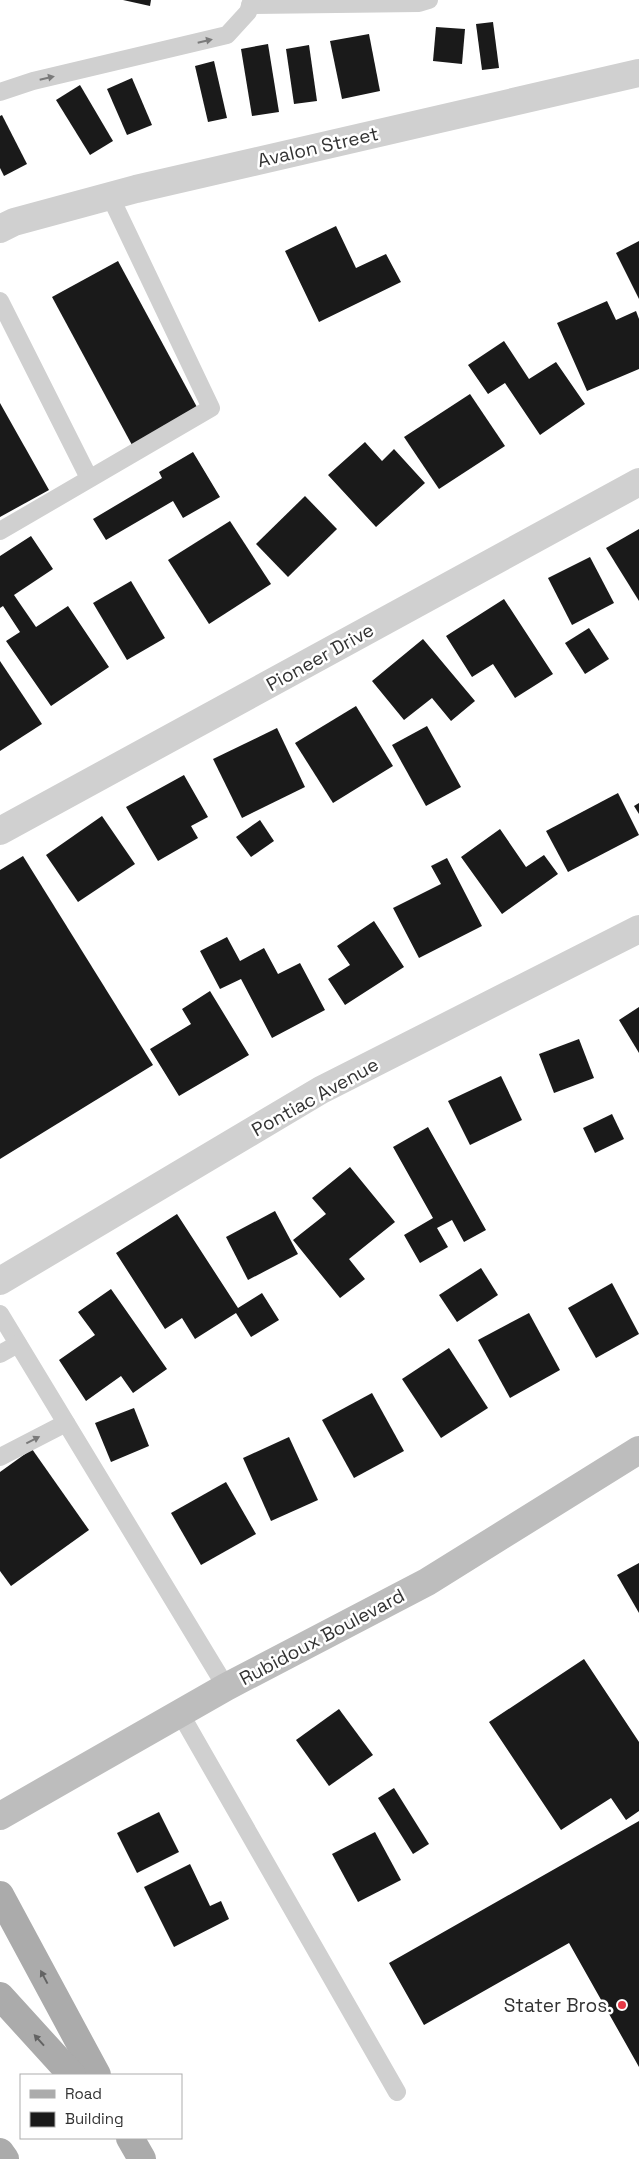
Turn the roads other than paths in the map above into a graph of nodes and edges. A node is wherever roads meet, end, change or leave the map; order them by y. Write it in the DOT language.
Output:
graph roads {
  1 [pos="429,0"];
  2 [pos="251,3"];
  3 [pos="639,74"];
  4 [pos="0,92"];
  5 [pos="110,196"];
  6 [pos="0,229"];
  7 [pos="0,301"];
  8 [pos="89,478"];
  9 [pos="639,482"];
  10 [pos="0,530"];
  11 [pos="0,831"];
  12 [pos="639,929"];
  13 [pos="0,1281"];
  14 [pos="0,1314"];
  15 [pos="18,1344"];
  16 [pos="0,1354"];
  17 [pos="66,1423"];
  18 [pos="639,1450"];
  19 [pos="0,1457"];
  20 [pos="226,1687"];
  21 [pos="180,1713"];
  22 [pos="0,1816"];
  23 [pos="0,1894"];
  24 [pos="0,1996"];
  25 [pos="71,2074"];
  26 [pos="95,2074"];
  27 [pos="397,2092"];
  28 [pos="131,2139"];
  29 [pos="0,2152"];
  30 [pos="4,2159"];
  31 [pos="142,2159"];
  1 -- 2 [label="lane"];
  4 -- 2 [label="lane, one-way"];
  3 -- 5 [label="street, Avalon Street"];
  5 -- 6 [label="street, Avalon Street"];
  5 -- 8 [label="lane"];
  7 -- 8 [label="lane"];
  8 -- 10 [label="lane"];
  9 -- 11 [label="street, Pioneer Drive"];
  12 -- 13 [label="street, Pontiac Avenue"];
  14 -- 15 [label="lane"];
  15 -- 16 [label="lane"];
  15 -- 17 [label="lane"];
  19 -- 17 [label="lane, one-way"];
  17 -- 20 [label="lane"];
  18 -- 20 [label="main road, Rubidoux Boulevard"];
  20 -- 21 [label="main road, Rubidoux Boulevard"];
  21 -- 22 [label="main road, Rubidoux Boulevard"];
  21 -- 27 [label="lane"];
  26 -- 23 [label="main road, one-way"];
  25 -- 24 [label="main road, one-way"];
  28 -- 31 [label="main road"];
  29 -- 30 [label="main road"];
}
